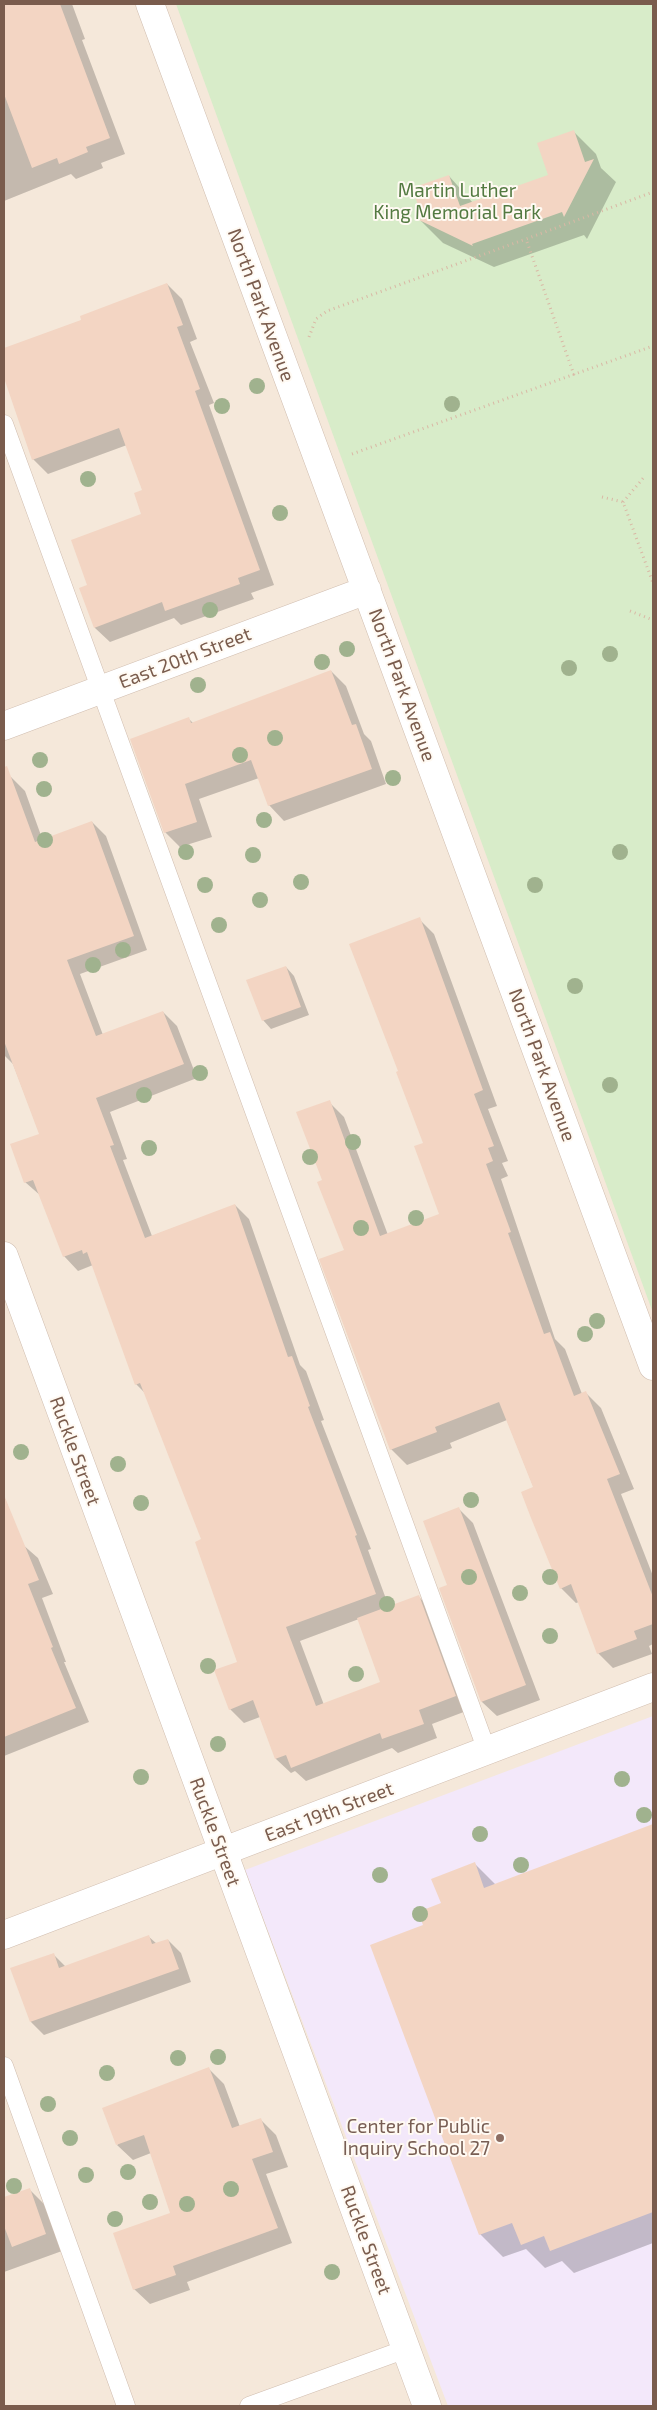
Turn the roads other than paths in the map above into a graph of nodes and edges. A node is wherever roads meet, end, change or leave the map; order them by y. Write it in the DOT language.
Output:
graph roads {
  1 [pos="150,4"];
  2 [pos="4,424"];
  3 [pos="367,590"];
  4 [pos="101,690"];
  5 [pos="4,726"];
  6 [pos="4,1256"];
  7 [pos="653,1366"];
  8 [pos="653,1687"];
  9 [pos="487,1751"];
  10 [pos="222,1853"];
  11 [pos="4,1935"];
  12 [pos="4,2066"];
  13 [pos="406,2349"];
  14 [pos="126,2406"];
  15 [pos="249,2406"];
  16 [pos="427,2406"];
  1 -- 3 [label="street, North Park Avenue"];
  2 -- 4 [label="lane"];
  3 -- 4 [label="street, East 20th Street"];
  3 -- 7 [label="street, North Park Avenue"];
  4 -- 5 [label="street, East 20th Street"];
  4 -- 9 [label="lane"];
  6 -- 10 [label="street, Ruckle Street"];
  8 -- 9 [label="street, East 19th Street"];
  9 -- 10 [label="street, East 19th Street"];
  10 -- 11 [label="street, East 19th Street"];
  10 -- 13 [label="street, Ruckle Street"];
  12 -- 14 [label="lane"];
  13 -- 15 [label="lane"];
  13 -- 16 [label="street, Ruckle Street"];
}
